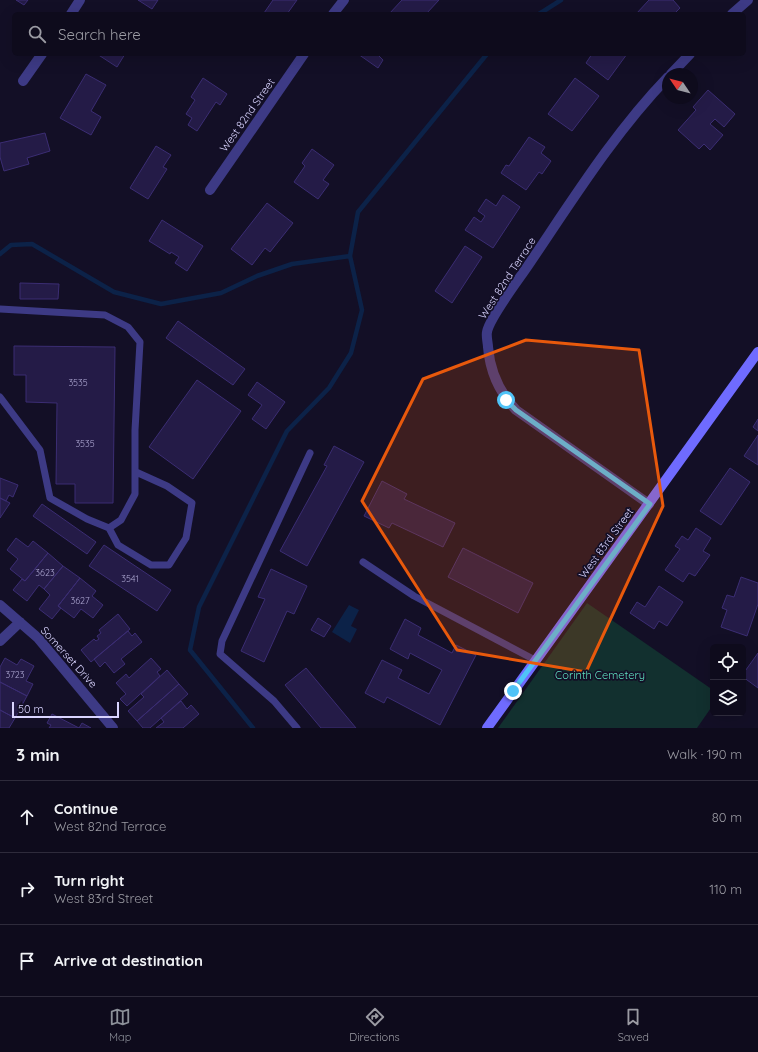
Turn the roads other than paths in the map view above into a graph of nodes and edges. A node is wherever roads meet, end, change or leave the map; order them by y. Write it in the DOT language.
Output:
graph roads {
  1 [pos="80,0"];
  2 [pos="344,0"];
  3 [pos="748,0"];
  4 [pos="71,12"];
  5 [pos="335,12"];
  6 [pos="734,12"];
  7 [pos="41,56"];
  8 [pos="303,56"];
  9 [pos="688,56"];
  10 [pos="676,68"];
  11 [pos="23,81"];
  12 [pos="662,84"];
  13 [pos="210,190"];
  14 [pos="0,309"];
  15 [pos="758,352"];
  16 [pos="0,397"];
  17 [pos="310,454"];
  18 [pos="136,472"];
  19 [pos="650,504"];
  20 [pos="109,528"];
  21 [pos="363,562"];
  22 [pos="0,605"];
  23 [pos="20,622"];
  24 [pos="0,641"];
  25 [pos="534,660"];
  26 [pos="113,728"];
  27 [pos="297,728"];
  28 [pos="487,728"];
  1 -- 4 [label="street"];
  2 -- 5 [label="street"];
  3 -- 6 [label="street"];
  7 -- 11 [label="street"];
  8 -- 13 [label="street, West 82nd Street"];
  9 -- 10 [label="street"];
  12 -- 19 [label="street, West 82nd Terrace"];
  14 -- 18 [label="lane"];
  15 -- 19 [label="street, West 83rd Street"];
  16 -- 20 [label="lane"];
  17 -- 27 [label="lane"];
  18 -- 20 [label="lane"];
  18 -- 20 [label="lane"];
  19 -- 25 [label="street, West 83rd Street"];
  21 -- 25 [label="lane"];
  22 -- 23 [label="street, Somerset Drive"];
  23 -- 24 [label="street"];
  23 -- 26 [label="street, Somerset Drive"];
  25 -- 28 [label="street, West 83rd Street"];
}
